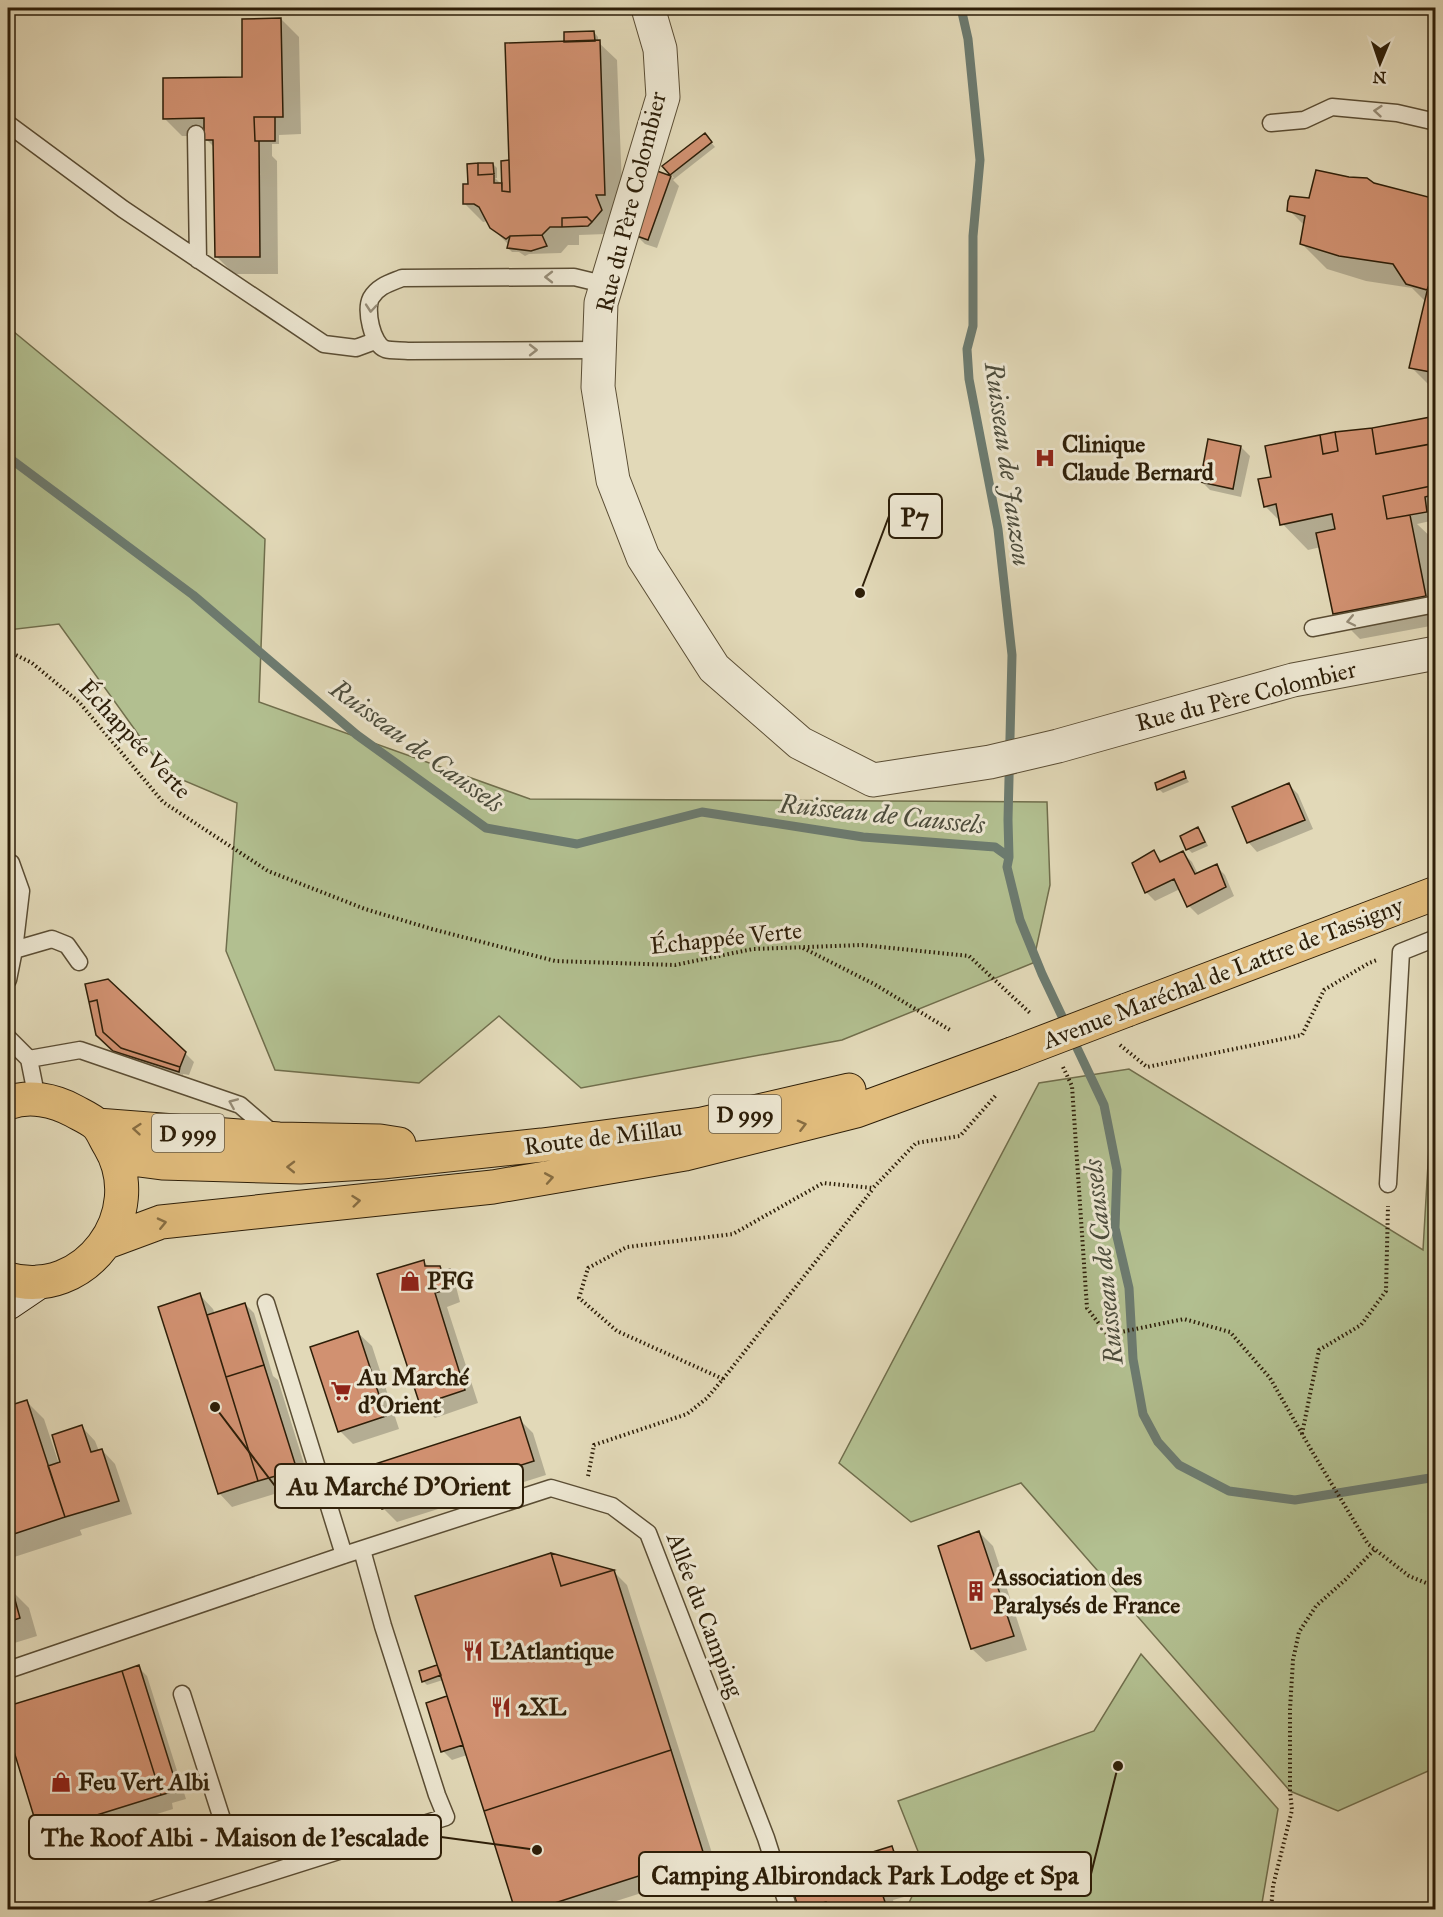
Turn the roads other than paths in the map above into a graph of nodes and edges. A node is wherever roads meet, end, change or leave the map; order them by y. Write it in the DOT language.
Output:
graph roads {
  1 [pos="648,8"];
  2 [pos="1436,122"];
  3 [pos="1271,123"];
  4 [pos="8,124"];
  5 [pos="196,134"];
  6 [pos="198,260"];
  7 [pos="607,285"];
  8 [pos="375,341"];
  9 [pos="600,350"];
  10 [pos="1436,604"];
  11 [pos="1313,628"];
  12 [pos="1436,652"];
  13 [pos="8,862"];
  14 [pos="1436,893"];
  15 [pos="1436,938"];
  16 [pos="14,950"];
  17 [pos="79,962"];
  18 [pos="8,980"];
  19 [pos="8,1038"];
  20 [pos="1012,1054"];
  21 [pos="29,1059"];
  22 [pos="22,1101"];
  23 [pos="97,1125"];
  24 [pos="279,1139"];
  25 [pos="475,1153"];
  26 [pos="116,1157"];
  27 [pos="1388,1184"];
  28 [pos="107,1242"];
  29 [pos="23,1280"];
  30 [pos="8,1303"];
  31 [pos="266,1303"];
  32 [pos="353,1552"];
  33 [pos="8,1670"];
  34 [pos="182,1694"];
  35 [pos="222,1819"];
  36 [pos="176,1906"];
  37 [pos="152,1910"];
  38 [pos="789,1910"];
  1 -- 7 [label="street, Rue du Père Colombier"];
  2 -- 3 [label="lane, one-way"];
  4 -- 6 [label="lane"];
  5 -- 6 [label="lane"];
  6 -- 8 [label="lane"];
  7 -- 8 [label="lane, one-way"];
  7 -- 9 [label="street, Rue du Père Colombier"];
  8 -- 9 [label="lane, one-way"];
  9 -- 12 [label="street, Rue du Père Colombier"];
  10 -- 11 [label="lane, one-way"];
  13 -- 16 [label="lane"];
  14 -- 20 [label="main road, Avenue Maréchal de Lattre de Tassigny, bridge"];
  15 -- 27 [label="lane"];
  16 -- 17 [label="lane"];
  16 -- 18 [label="lane"];
  19 -- 21 [label="lane"];
  20 -- 25 [label="main road, Route de Millau / D 999"];
  28 -- 20 [label="main road, one-way"];
  21 -- 22 [label="lane"];
  24 -- 21 [label="lane, one-way"];
  22 -- 23 [label="main road"];
  24 -- 23 [label="main road, Route de Millau / D 999, one-way"];
  23 -- 26 [label="main road"];
  24 -- 25 [label="main road, Route de Millau / D 999"];
  25 -- 26 [label="main road, Route de Millau / D 999, one-way"];
  26 -- 28 [label="main road"];
  28 -- 29 [label="main road"];
  29 -- 30 [label="street"];
  31 -- 32 [label="lane"];
  32 -- 33 [label="lane, Allée du Camping"];
  32 -- 36 [label="lane"];
  32 -- 38 [label="lane, Allée du Camping"];
  34 -- 35 [label="lane"];
  36 -- 37 [label="lane"];
}
